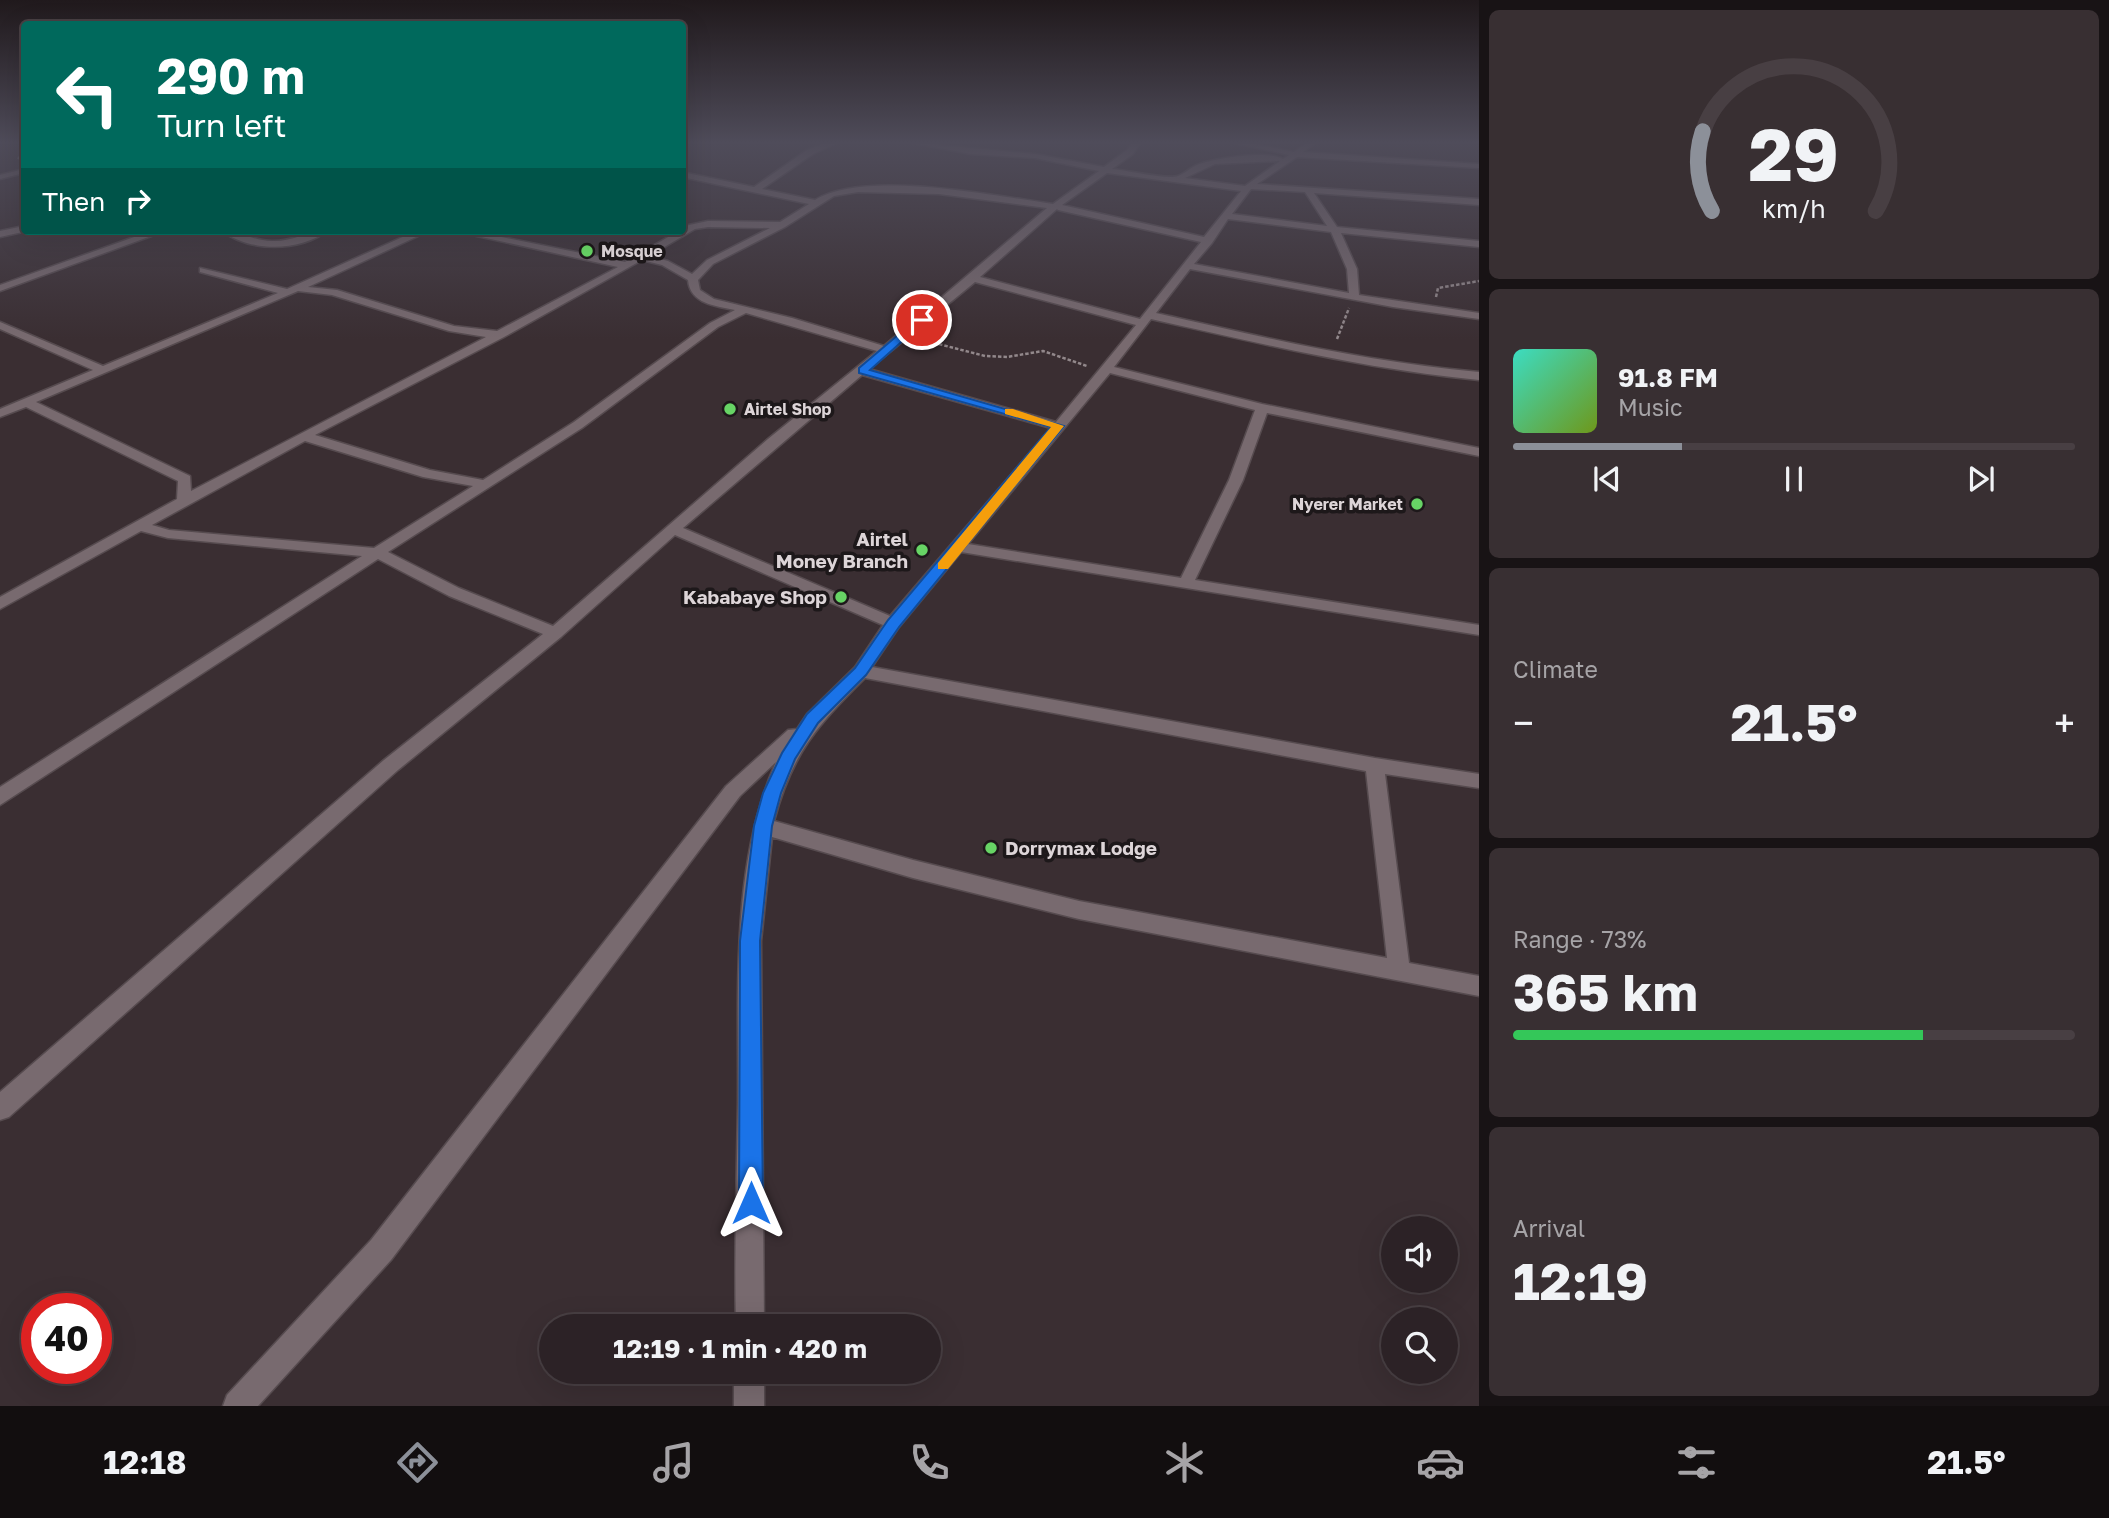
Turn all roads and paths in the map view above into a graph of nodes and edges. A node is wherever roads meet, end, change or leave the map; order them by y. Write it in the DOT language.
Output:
graph roads {
  1 [pos="809,208"];
  2 [pos="1055,208"];
  3 [pos="1063,208"];
  4 [pos="1232,208"];
  5 [pos="1321,208"];
  6 [pos="1088,215"];
  7 [pos="1042,216"];
  8 [pos="1226,216"];
  9 [pos="782,225"];
  10 [pos="21,230"];
  11 [pos="1337,230"];
  12 [pos="686,232"];
  13 [pos="0,234"];
  14 [pos="149,235"];
  15 [pos="236,235"];
  16 [pos="313,235"];
  17 [pos="415,235"];
  18 [pos="478,235"];
  19 [pos="681,235"];
  20 [pos="1209,241"];
  21 [pos="1479,244"];
  22 [pos="643,258"];
  23 [pos="629,266"];
  24 [pos="1190,266"];
  25 [pos="203,270"];
  26 [pos="320,278"];
  27 [pos="973,278"];
  28 [pos="693,279"];
  29 [pos="1479,281"];
  30 [pos="0,289"];
  31 [pos="291,290"];
  32 [pos="324,290"];
  33 [pos="1354,297"];
  34 [pos="743,310"];
  35 [pos="1440,311"];
  36 [pos="1479,316"];
  37 [pos="1145,319"];
  38 [pos="0,325"];
  39 [pos="500,335"];
  40 [pos="904,335"];
  41 [pos="886,350"];
  42 [pos="1332,357"];
  43 [pos="103,370"];
  44 [pos="1106,370"];
  45 [pos="862,371"];
  46 [pos="1479,376"];
  47 [pos="26,402"];
  48 [pos="1262,408"];
  49 [pos="0,413"];
  50 [pos="1058,426"];
  51 [pos="307,437"];
  52 [pos="1479,452"];
  53 [pos="233,473"];
  54 [pos="185,479"];
  55 [pos="484,484"];
  56 [pos="184,500"];
  57 [pos="141,526"];
  58 [pos="675,530"];
  59 [pos="959,547"];
  60 [pos="378,553"];
  61 [pos="1186,582"];
  62 [pos="0,604"];
  63 [pos="893,623"];
  64 [pos="1479,629"];
  65 [pos="555,633"];
  66 [pos="861,671"];
  67 [pos="813,719"];
  68 [pos="1375,765"];
  69 [pos="1479,780"];
  70 [pos="0,797"];
  71 [pos="763,826"];
  72 [pos="1399,969"];
  73 [pos="1479,986"];
  74 [pos="0,1108"];
  75 [pos="750,1314"];
  76 [pos="750,1384"];
  77 [pos="238,1406"];
  78 [pos="749,1406"];
  1 -- 9 [label="street"];
  2 -- 7 [label="street"];
  3 -- 6 [label="street"];
  4 -- 8 [label="street"];
  5 -- 11 [label="street"];
  6 -- 7 [label="street"];
  6 -- 20 [label="street"];
  7 -- 27 [label="street"];
  8 -- 11 [label="street"];
  8 -- 20 [label="street"];
  9 -- 12 [label="street"];
  9 -- 28 [label="street"];
  10 -- 13 [label="street"];
  11 -- 21 [label="street"];
  11 -- 33 [label="street"];
  14 -- 30 [label="street"];
  15 -- 16 [label="street"];
  17 -- 26 [label="street"];
  18 -- 23 [label="street"];
  19 -- 22 [label="street"];
  20 -- 24 [label="street"];
  22 -- 23 [label="street"];
  22 -- 28 [label="street"];
  23 -- 39 [label="street"];
  24 -- 33 [label="street"];
  24 -- 37 [label="street"];
  25 -- 31 [label="street"];
  26 -- 31 [label="street"];
  26 -- 32 [label="street"];
  27 -- 37 [label="street"];
  27 -- 40 [label="street"];
  28 -- 34 [label="street"];
  29 -- 35 [label="path"];
  31 -- 32 [label="street"];
  31 -- 43 [label="street"];
  32 -- 39 [label="street"];
  33 -- 35 [label="street"];
  33 -- 42 [label="path"];
  34 -- 41 [label="street"];
  34 -- 55 [label="street"];
  35 -- 36 [label="street"];
  37 -- 42 [label="street"];
  37 -- 44 [label="street"];
  38 -- 43 [label="street"];
  39 -- 51 [label="street"];
  40 -- 41 [label="street"];
  40 -- 44 [label="path"];
  41 -- 45 [label="street"];
  42 -- 46 [label="street"];
  43 -- 47 [label="street"];
  44 -- 48 [label="street"];
  44 -- 50 [label="street"];
  45 -- 50 [label="street"];
  45 -- 58 [label="street"];
  47 -- 49 [label="street"];
  47 -- 54 [label="street"];
  48 -- 52 [label="street"];
  48 -- 61 [label="street"];
  50 -- 59 [label="street"];
  51 -- 53 [label="street"];
  51 -- 55 [label="street"];
  53 -- 54 [label="street"];
  53 -- 56 [label="street"];
  54 -- 56 [label="street"];
  55 -- 60 [label="street"];
  56 -- 57 [label="street"];
  57 -- 60 [label="street"];
  57 -- 62 [label="street"];
  58 -- 63 [label="street"];
  58 -- 65 [label="street"];
  59 -- 61 [label="street"];
  59 -- 63 [label="street"];
  60 -- 65 [label="street"];
  60 -- 70 [label="street"];
  61 -- 64 [label="street"];
  63 -- 66 [label="street"];
  65 -- 74 [label="street"];
  66 -- 67 [label="street"];
  66 -- 68 [label="street"];
  67 -- 71 [label="street"];
  67 -- 77 [label="street"];
  68 -- 69 [label="street"];
  68 -- 72 [label="street"];
  71 -- 72 [label="street"];
  71 -- 75 [label="street"];
  72 -- 73 [label="street"];
  76 -- 78 [label="street"];
}
